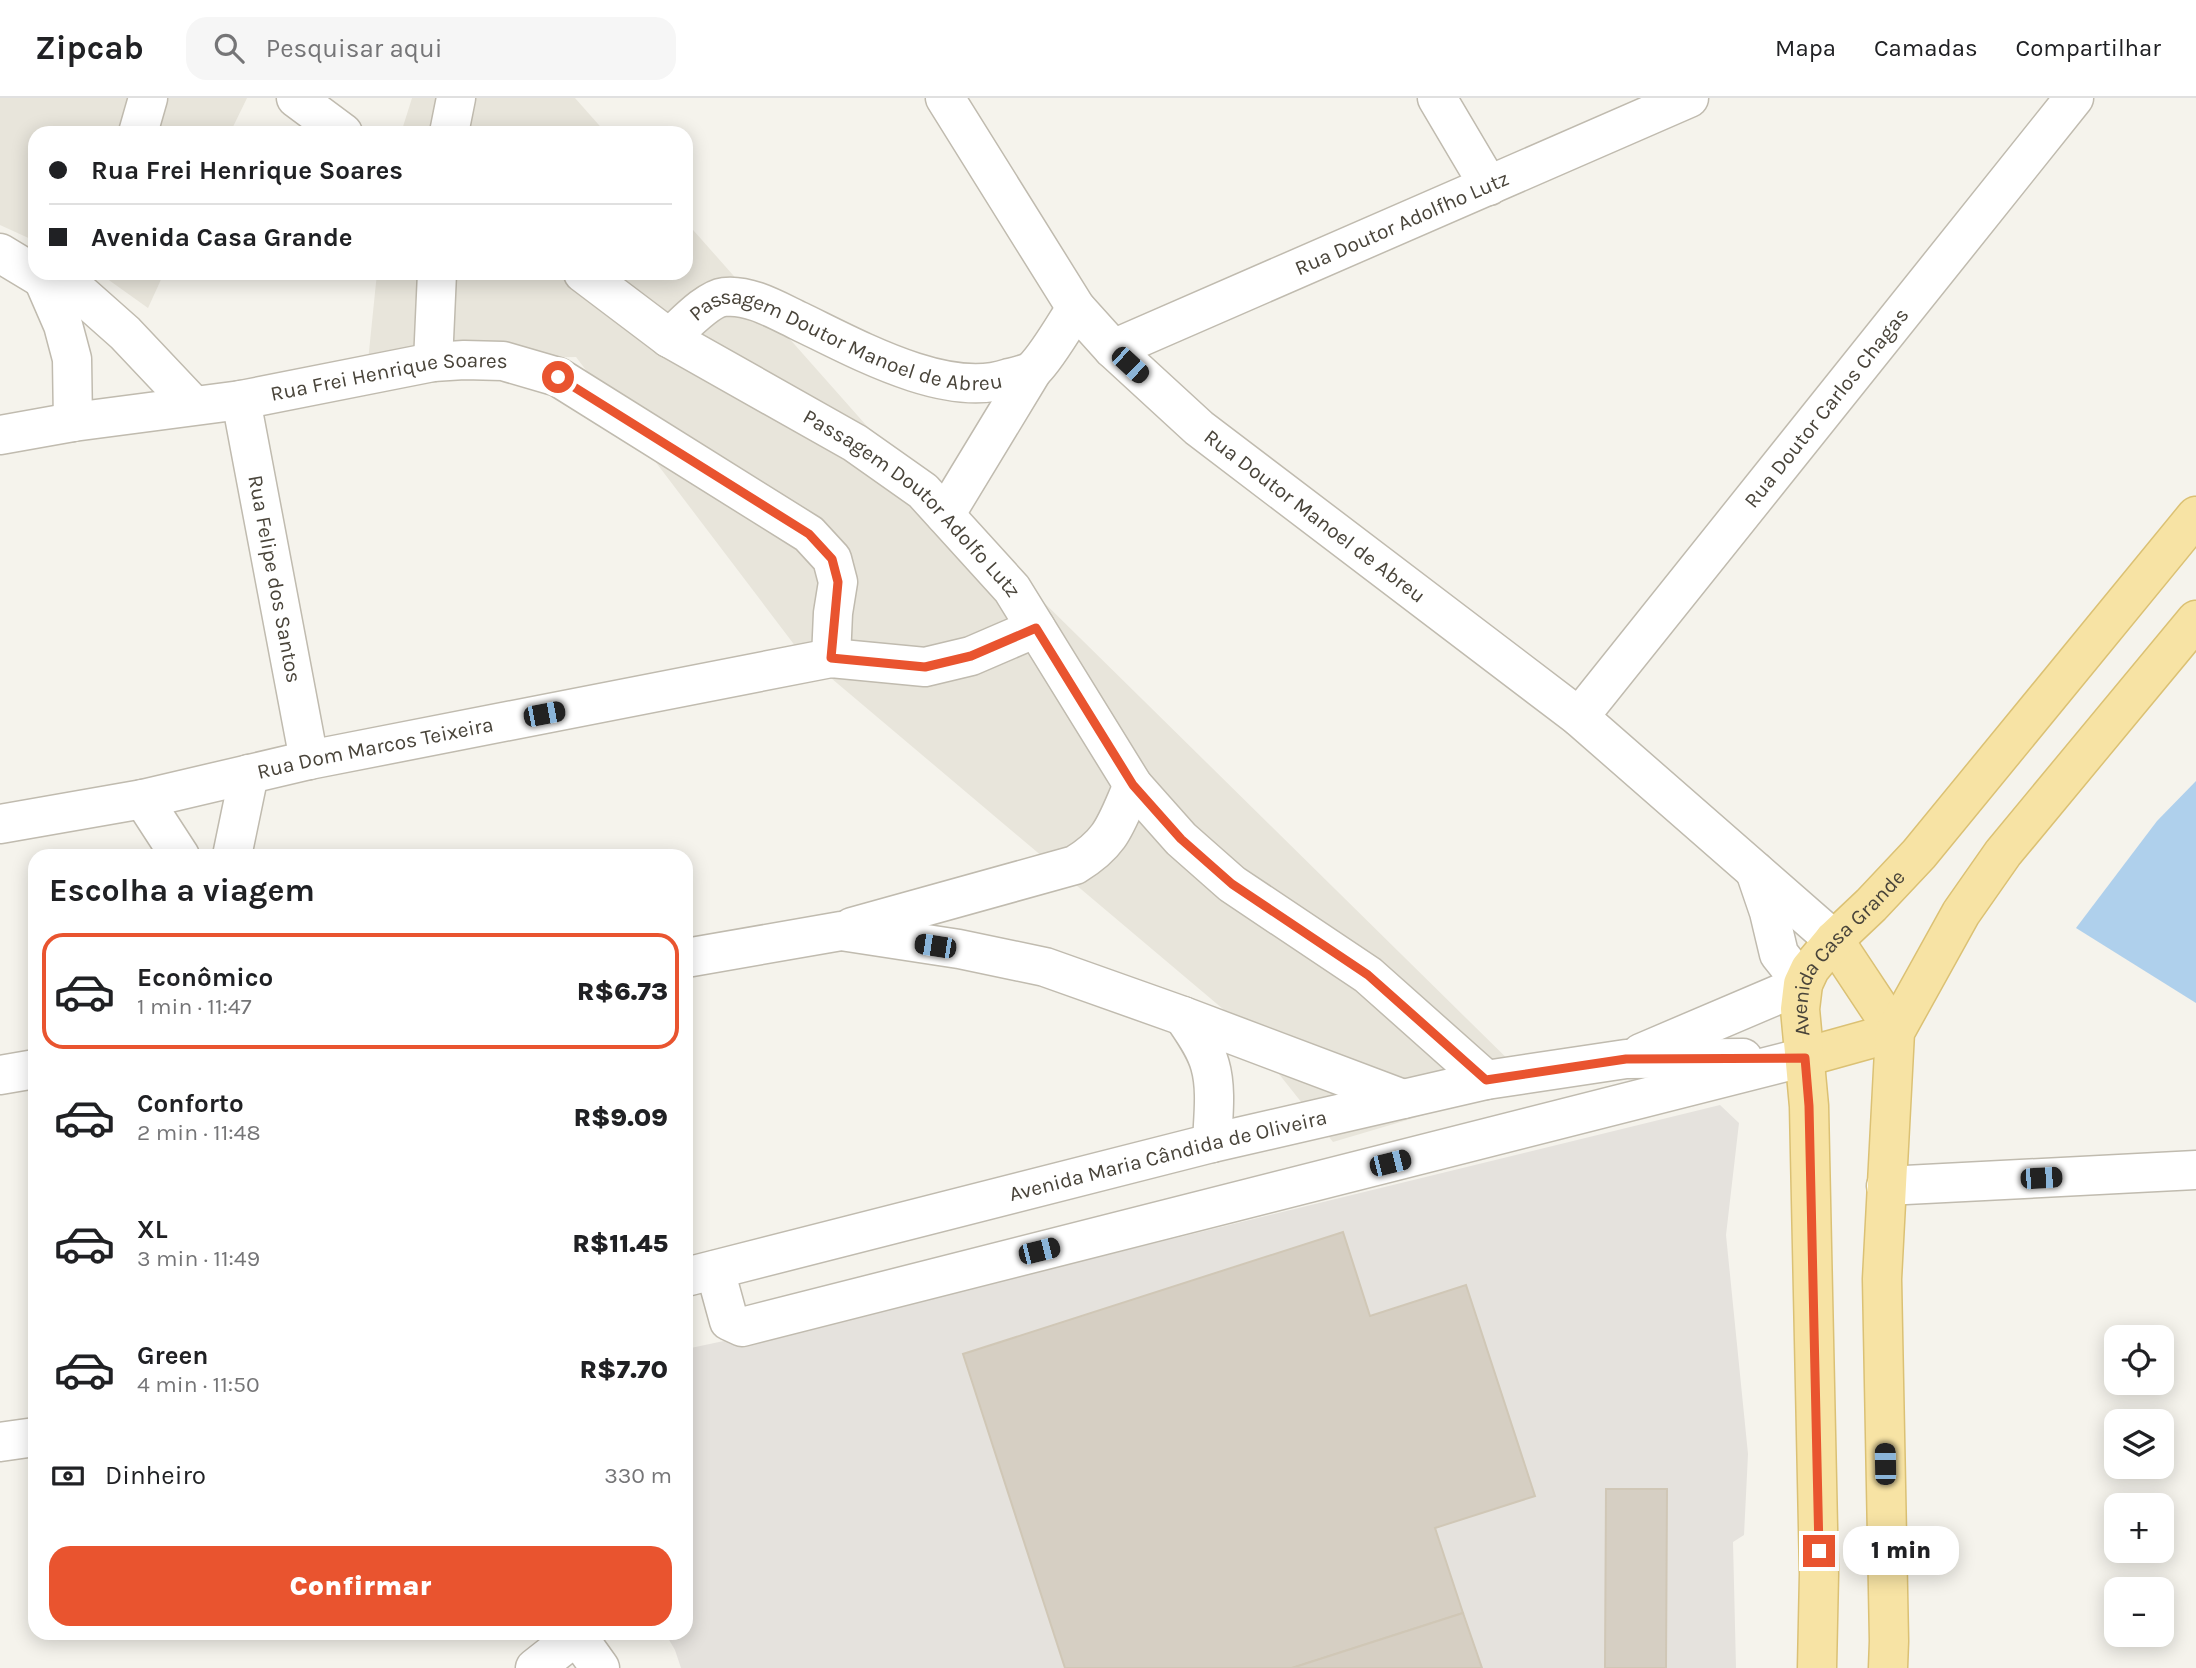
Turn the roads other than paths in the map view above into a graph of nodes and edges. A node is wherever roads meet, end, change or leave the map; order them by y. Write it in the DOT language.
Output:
graph roads {
  1 [pos="148,98"];
  2 [pos="296,98"];
  3 [pos="456,98"];
  4 [pos="945,98"];
  5 [pos="1437,98"];
  6 [pos="1689,98"];
  7 [pos="2074,98"];
  8 [pos="140,126"];
  9 [pos="334,126"];
  10 [pos="450,126"];
  11 [pos="1489,186"];
  12 [pos="0,253"];
  13 [pos="28,270"];
  14 [pos="43,280"];
  15 [pos="47,280"];
  16 [pos="438,280"];
  17 [pos="592,280"];
  18 [pos="1076,308"];
  19 [pos="669,338"];
  20 [pos="1113,349"];
  21 [pos="433,362"];
  22 [pos="1032,370"];
  23 [pos="241,400"];
  24 [pos="193,405"];
  25 [pos="73,422"];
  26 [pos="0,435"];
  27 [pos="945,515"];
  28 [pos="2196,516"];
  29 [pos="2196,620"];
  30 [pos="1036,628"];
  31 [pos="831,658"];
  32 [pos="1578,717"];
  33 [pos="309,760"];
  34 [pos="249,774"];
  35 [pos="1133,785"];
  36 [pos="143,799"];
  37 [pos="0,824"];
  38 [pos="175,849"];
  39 [pos="233,849"];
  40 [pos="1755,871"];
  41 [pos="841,930"];
  42 [pos="1834,940"];
  43 [pos="693,957"];
  44 [pos="1803,984"];
  45 [pos="1183,1016"];
  46 [pos="1895,1032"];
  47 [pos="1805,1058"];
  48 [pos="1626,1059"];
  49 [pos="28,1070"];
  50 [pos="0,1075"];
  51 [pos="1486,1080"];
  52 [pos="1403,1099"];
  53 [pos="1212,1143"];
  54 [pos="2196,1170"];
  55 [pos="1886,1186"];
  56 [pos="700,1273"];
  57 [pos="28,1438"];
  58 [pos="0,1442"];
  59 [pos="569,1640"];
  60 [pos="580,1640"];
  61 [pos="536,1668"];
  62 [pos="600,1668"];
  63 [pos="1817,1668"];
  64 [pos="1888,1668"];
  1 -- 8 [label="street"];
  2 -- 9 [label="street"];
  3 -- 10 [label="street"];
  4 -- 18 [label="street, Rua Doutor Manoel de Abreu"];
  5 -- 11 [label="street"];
  6 -- 11 [label="street, Rua Doutor Adolfho Lutz"];
  7 -- 32 [label="street, Rua Doutor Carlos Chagas"];
  11 -- 20 [label="street, Rua Doutor Adolfho Lutz"];
  12 -- 13 [label="street"];
  14 -- 25 [label="street"];
  15 -- 24 [label="street"];
  16 -- 21 [label="street"];
  17 -- 19 [label="street, Passagem Doutor Adolfo Lutz"];
  18 -- 20 [label="street, Rua Doutor Manoel de Abreu"];
  18 -- 22 [label="street, Passagem Doutor Manoel de Abreu"];
  19 -- 22 [label="street, Passagem Doutor Manoel de Abreu"];
  19 -- 27 [label="street, Passagem Doutor Adolfo Lutz"];
  20 -- 32 [label="street, Rua Doutor Manoel de Abreu"];
  21 -- 23 [label="street, Rua Frei Henrique Soares"];
  21 -- 31 [label="street, Rua Frei Henrique Soares"];
  22 -- 27 [label="street, Passagem Doutor Manoel de Abreu"];
  23 -- 24 [label="street, Rua Frei Henrique Soares"];
  23 -- 33 [label="street, Rua Felipe dos Santos"];
  24 -- 25 [label="street, Rua Frei Henrique Soares"];
  25 -- 26 [label="street, Rua Frei Henrique Soares"];
  27 -- 30 [label="street, Passagem Doutor Adolfo Lutz"];
  28 -- 42 [label="main road, Avenida Casa Grande"];
  29 -- 46 [label="main road"];
  30 -- 31 [label="street, Rua Dom Marcos Teixeira"];
  30 -- 35 [label="street, Passagem Doutor Adolfo Lutz"];
  31 -- 33 [label="street, Rua Dom Marcos Teixeira"];
  32 -- 40 [label="street, Rua Doutor Manoel de Abreu"];
  33 -- 34 [label="street, Rua Dom Marcos Teixeira"];
  34 -- 36 [label="street, Rua Dom Marcos Teixeira"];
  34 -- 39 [label="street"];
  35 -- 41 [label="street"];
  35 -- 51 [label="street, Passagem Doutor Adolfo Lutz"];
  36 -- 37 [label="street, Rua Dom Marcos Teixeira"];
  36 -- 38 [label="street"];
  40 -- 42 [label="street, Rua Doutor Manoel de Abreu"];
  40 -- 44 [label="street"];
  41 -- 43 [label="street"];
  41 -- 45 [label="street"];
  42 -- 44 [label="main road, Avenida Casa Grande"];
  42 -- 46 [label="main road"];
  44 -- 47 [label="main road, Avenida Casa Grande"];
  44 -- 48 [label="street, Avenida Maria Cândida de Oliveira"];
  45 -- 52 [label="street"];
  45 -- 53 [label="street"];
  46 -- 47 [label="main road"];
  46 -- 55 [label="main road"];
  47 -- 48 [label="street, Avenida Maria Cândida de Oliveira"];
  47 -- 56 [label="street, Avenida Maria Cândida de Oliveira"];
  47 -- 63 [label="main road, Avenida Casa Grande"];
  48 -- 51 [label="street, Avenida Maria Cândida de Oliveira"];
  49 -- 50 [label="street"];
  51 -- 52 [label="street, Avenida Maria Cândida de Oliveira"];
  52 -- 53 [label="street, Avenida Maria Cândida de Oliveira"];
  53 -- 56 [label="street, Avenida Maria Cândida de Oliveira"];
  54 -- 55 [label="street"];
  55 -- 64 [label="main road"];
  57 -- 58 [label="street"];
  59 -- 61 [label="street"];
  60 -- 62 [label="street"];
}
